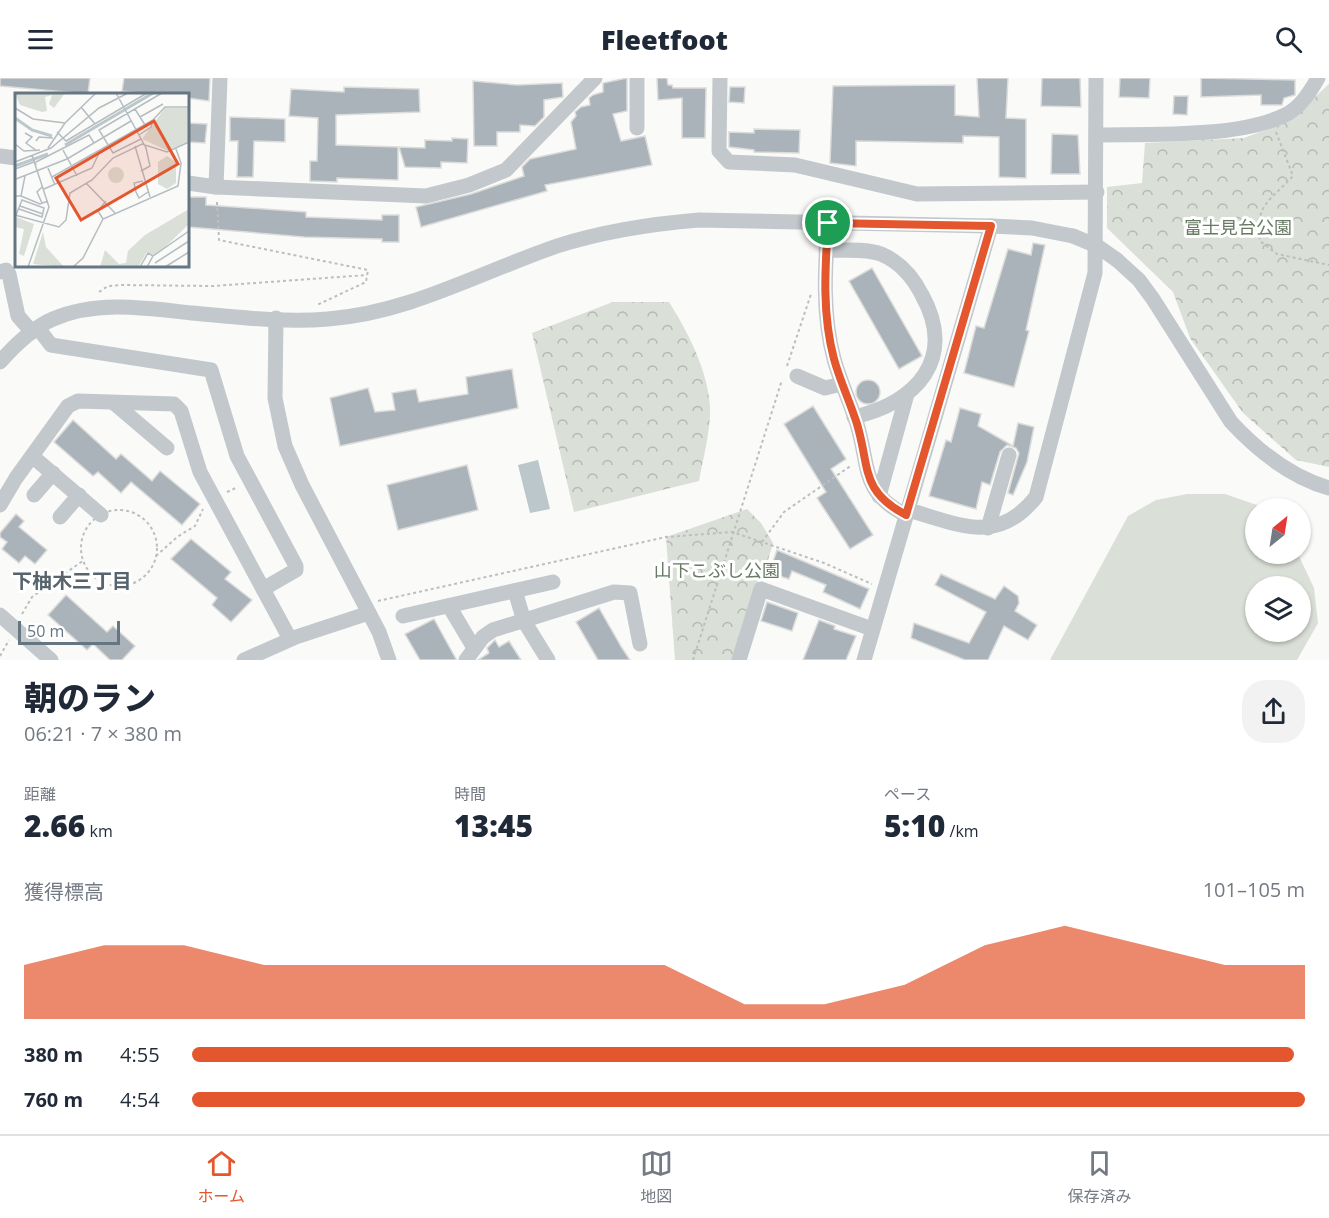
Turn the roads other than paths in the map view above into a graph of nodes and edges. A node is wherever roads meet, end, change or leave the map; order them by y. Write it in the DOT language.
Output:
graph roads {
  1 [pos="220,78"];
  2 [pos="596,78"];
  3 [pos="637,78"];
  4 [pos="720,78"];
  5 [pos="1096,78"];
  6 [pos="1318,78"];
  7 [pos="637,128"];
  8 [pos="1097,135"];
  9 [pos="0,156"];
  10 [pos="15,158"];
  11 [pos="189,183"];
  12 [pos="216,187"];
  13 [pos="1096,192"];
  14 [pos="828,223"];
  15 [pos="991,226"];
  16 [pos="826,250"];
  17 [pos="0,272"];
  18 [pos="7,305"];
  19 [pos="276,318"];
  20 [pos="35,330"];
  21 [pos="2,354"];
  22 [pos="797,376"];
  23 [pos="842,384"];
  24 [pos="908,394"];
  25 [pos="114,403"];
  26 [pos="854,417"];
  27 [pos="167,448"];
  28 [pos="1009,455"];
  29 [pos="32,456"];
  30 [pos="52,473"];
  31 [pos="1329,488"];
  32 [pos="34,495"];
  33 [pos="79,495"];
  34 [pos="879,496"];
  35 [pos="0,505"];
  36 [pos="907,512"];
  37 [pos="101,515"];
  38 [pos="60,517"];
  39 [pos="988,528"];
  40 [pos="553,582"];
  41 [pos="263,589"];
  42 [pos="515,591"];
  43 [pos="449,606"];
  44 [pos="372,607"];
  45 [pos="0,615"];
  46 [pos="403,616"];
  47 [pos="524,621"];
  48 [pos="872,629"];
  49 [pos="290,639"];
  50 [pos="640,644"];
  51 [pos="470,654"];
  52 [pos="51,660"];
  53 [pos="244,660"];
  54 [pos="389,660"];
  55 [pos="548,660"];
  56 [pos="739,660"];
  57 [pos="864,660"];
  1 -- 12 [label="street"];
  2 -- 12 [label="street"];
  3 -- 7 [label="street"];
  4 -- 13 [label="street"];
  5 -- 8 [label="street"];
  6 -- 8 [label="street"];
  8 -- 13 [label="street"];
  9 -- 10 [label="street"];
  11 -- 12 [label="street"];
  13 -- 39 [label="street"];
  14 -- 15 [label="street"];
  14 -- 16 [label="street"];
  14 -- 19 [label="street"];
  15 -- 31 [label="street, bridge"];
  15 -- 36 [label="street"];
  16 -- 23 [label="street"];
  16 -- 24 [label="street"];
  17 -- 18 [label="street"];
  18 -- 20 [label="street"];
  19 -- 20 [label="street"];
  19 -- 44 [label="street"];
  20 -- 21 [label="street"];
  20 -- 41 [label="street"];
  22 -- 23 [label="street"];
  23 -- 26 [label="street"];
  24 -- 26 [label="street"];
  24 -- 34 [label="street"];
  25 -- 27 [label="street"];
  25 -- 29 [label="street"];
  25 -- 41 [label="street"];
  26 -- 34 [label="street"];
  28 -- 39 [label="street"];
  29 -- 30 [label="street"];
  29 -- 35 [label="street"];
  30 -- 32 [label="street"];
  30 -- 33 [label="street"];
  33 -- 37 [label="street"];
  33 -- 38 [label="street"];
  34 -- 36 [label="street"];
  36 -- 39 [label="street"];
  36 -- 48 [label="street"];
  40 -- 42 [label="street"];
  41 -- 49 [label="street"];
  42 -- 43 [label="street"];
  42 -- 47 [label="street"];
  43 -- 46 [label="street"];
  43 -- 51 [label="street"];
  44 -- 49 [label="street"];
  44 -- 54 [label="street"];
  45 -- 52 [label="street"];
  47 -- 50 [label="street"];
  47 -- 51 [label="street"];
  47 -- 55 [label="street"];
  48 -- 56 [label="street"];
  48 -- 57 [label="street"];
  49 -- 53 [label="street"];
}
